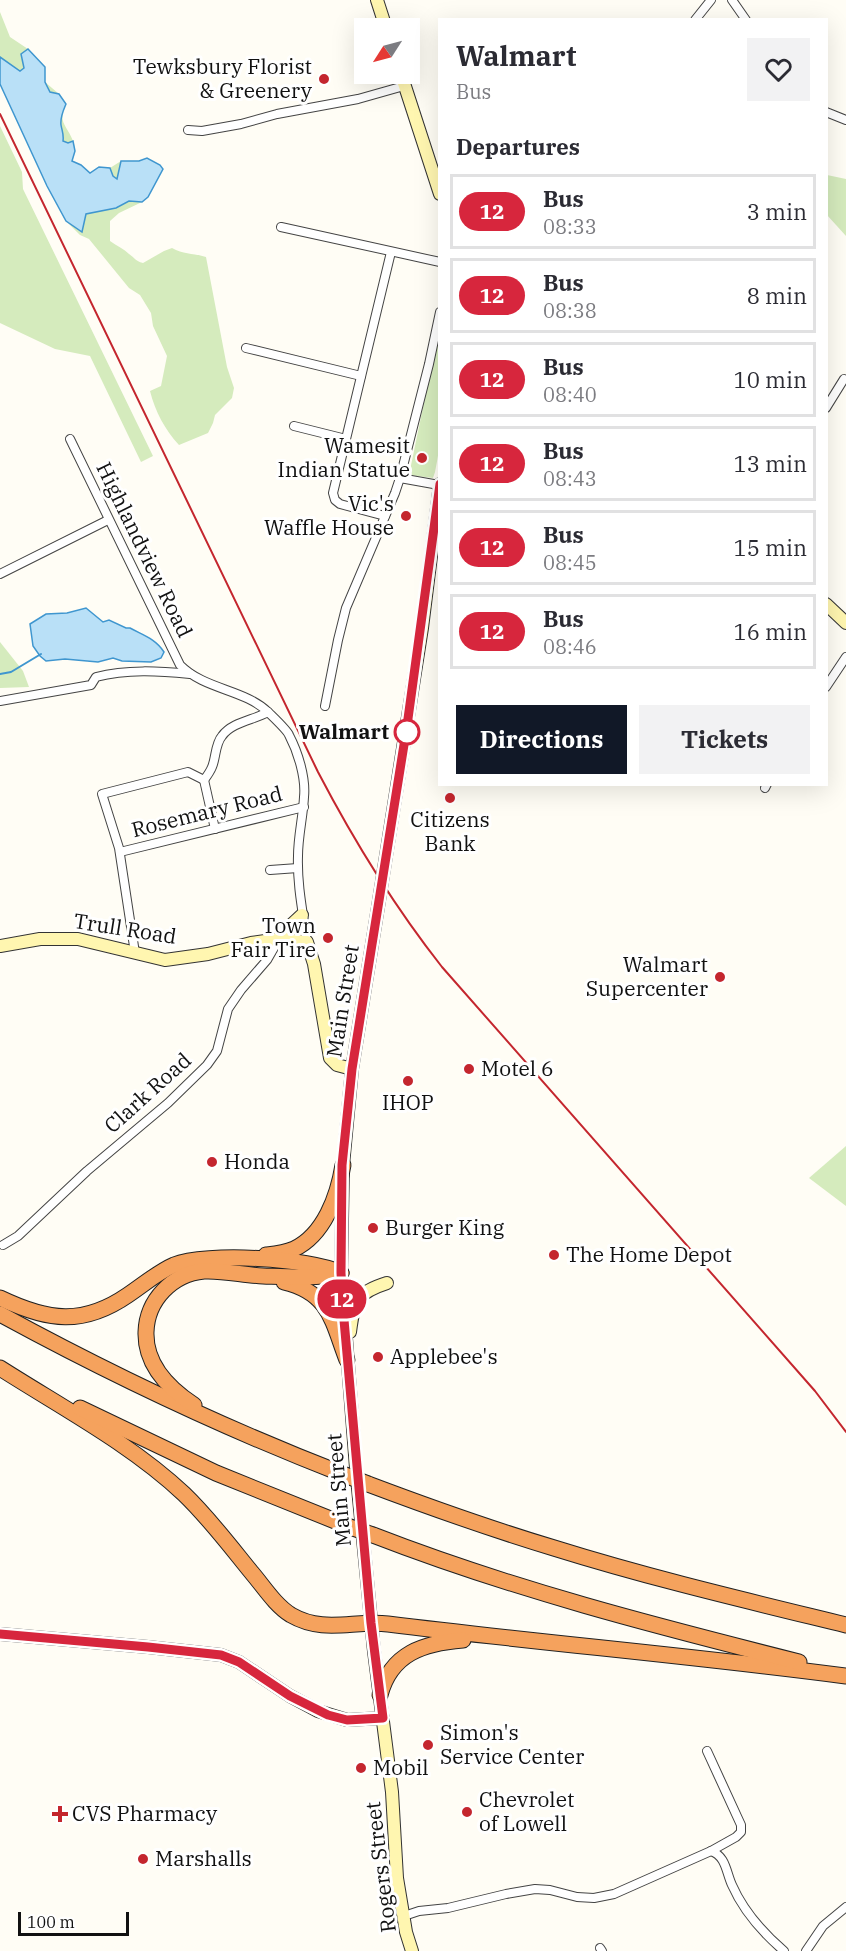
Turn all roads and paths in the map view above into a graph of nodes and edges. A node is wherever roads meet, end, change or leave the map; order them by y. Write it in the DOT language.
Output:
graph roads {
  1 [pos="377,0"];
  2 [pos="711,0"];
  3 [pos="732,0"];
  4 [pos="383,18"];
  5 [pos="696,18"];
  6 [pos="745,18"];
  7 [pos="394,84"];
  8 [pos="404,84"];
  9 [pos="828,113"];
  10 [pos="846,120"];
  11 [pos="188,130"];
  12 [pos="438,188"];
  13 [pos="281,227"];
  14 [pos="392,252"];
  15 [pos="438,262"];
  16 [pos="438,321"];
  17 [pos="246,348"];
  18 [pos="361,376"];
  19 [pos="844,379"];
  20 [pos="828,405"];
  21 [pos="294,426"];
  22 [pos="70,439"];
  23 [pos="346,439"];
  24 [pos="400,478"];
  25 [pos="438,484"];
  26 [pos="438,492"];
  27 [pos="385,516"];
  28 [pos="108,520"];
  29 [pos="0,574"];
  30 [pos="828,606"];
  31 [pos="846,624"];
  32 [pos="846,657"];
  33 [pos="190,674"];
  34 [pos="828,684"];
  35 [pos="0,701"];
  36 [pos="325,706"];
  37 [pos="268,712"];
  38 [pos="204,780"];
  39 [pos="303,807"];
  40 [pos="215,829"];
  41 [pos="120,852"];
  42 [pos="298,868"];
  43 [pos="270,870"];
  44 [pos="302,915"];
  45 [pos="279,939"];
  46 [pos="307,942"];
  47 [pos="0,946"];
  48 [pos="135,953"];
  49 [pos="352,1069"];
  50 [pos="342,1165"];
  51 [pos="3,1245"];
  52 [pos="246,1258"];
  53 [pos="341,1273"];
  54 [pos="261,1276"];
  55 [pos="387,1283"];
  56 [pos="0,1298"];
  57 [pos="0,1314"];
  58 [pos="347,1360"];
  59 [pos="0,1367"];
  60 [pos="243,1434"];
  61 [pos="371,1623"];
  62 [pos="846,1625"];
  63 [pos="0,1634"];
  64 [pos="500,1638"];
  65 [pos="846,1675"];
  66 [pos="380,1695"];
  67 [pos="383,1718"];
  68 [pos="707,1751"];
  69 [pos="390,1778"];
  70 [pos="711,1851"];
  71 [pos="846,1907"];
  72 [pos="404,1916"];
  73 [pos="412,1951"];
  74 [pos="784,1951"];
  75 [pos="806,1951"];
  1 -- 4 [label="main road"];
  2 -- 5 [label="street"];
  3 -- 6 [label="street"];
  7 -- 11 [label="street"];
  8 -- 12 [label="main road"];
  9 -- 10 [label="street"];
  13 -- 14 [label="street"];
  14 -- 15 [label="street"];
  14 -- 18 [label="street"];
  16 -- 24 [label="street"];
  17 -- 18 [label="street"];
  18 -- 23 [label="street"];
  19 -- 20 [label="street"];
  21 -- 23 [label="street"];
  22 -- 28 [label="street, Highlandview Road"];
  23 -- 27 [label="street"];
  24 -- 25 [label="street"];
  24 -- 27 [label="street"];
  26 -- 49 [label="main road, Main Street, bridge"];
  27 -- 36 [label="street"];
  28 -- 29 [label="street"];
  28 -- 33 [label="street, Highlandview Road"];
  30 -- 31 [label="main road"];
  32 -- 34 [label="street"];
  33 -- 35 [label="street"];
  33 -- 37 [label="street"];
  37 -- 38 [label="street"];
  37 -- 39 [label="street"];
  38 -- 40 [label="street"];
  38 -- 41 [label="street"];
  39 -- 40 [label="street, Rosemary Road"];
  39 -- 42 [label="street"];
  40 -- 41 [label="street, Rosemary Road"];
  41 -- 48 [label="street"];
  42 -- 43 [label="street"];
  42 -- 44 [label="street"];
  44 -- 45 [label="main road"];
  44 -- 46 [label="street"];
  45 -- 46 [label="main road, Trull Road"];
  45 -- 48 [label="main road, Trull Road"];
  45 -- 51 [label="street, Clark Road"];
  46 -- 49 [label="main road"];
  47 -- 48 [label="main road, Trull Road"];
  49 -- 50 [label="main road, Main Street"];
  50 -- 52 [label="highway"];
  50 -- 53 [label="main road, Main Street"];
  52 -- 53 [label="highway"];
  52 -- 56 [label="highway"];
  53 -- 54 [label="highway"];
  53 -- 58 [label="main road, Main Street"];
  54 -- 58 [label="highway"];
  54 -- 60 [label="highway"];
  55 -- 58 [label="main road"];
  57 -- 60 [label="highway"];
  58 -- 61 [label="main road, Main Street"];
  59 -- 61 [label="highway"];
  59 -- 65 [label="highway, bridge"];
  60 -- 62 [label="highway, bridge"];
  61 -- 64 [label="highway"];
  61 -- 66 [label="main road, Main Street"];
  63 -- 67 [label="main road"];
  64 -- 65 [label="highway"];
  64 -- 66 [label="highway"];
  66 -- 67 [label="main road, Main Street"];
  67 -- 69 [label="main road, Main Street"];
  68 -- 70 [label="street"];
  69 -- 72 [label="main road, Rogers Street"];
  70 -- 72 [label="street"];
  70 -- 74 [label="street"];
  71 -- 75 [label="street"];
  72 -- 73 [label="main road, Rogers Street"];
}
